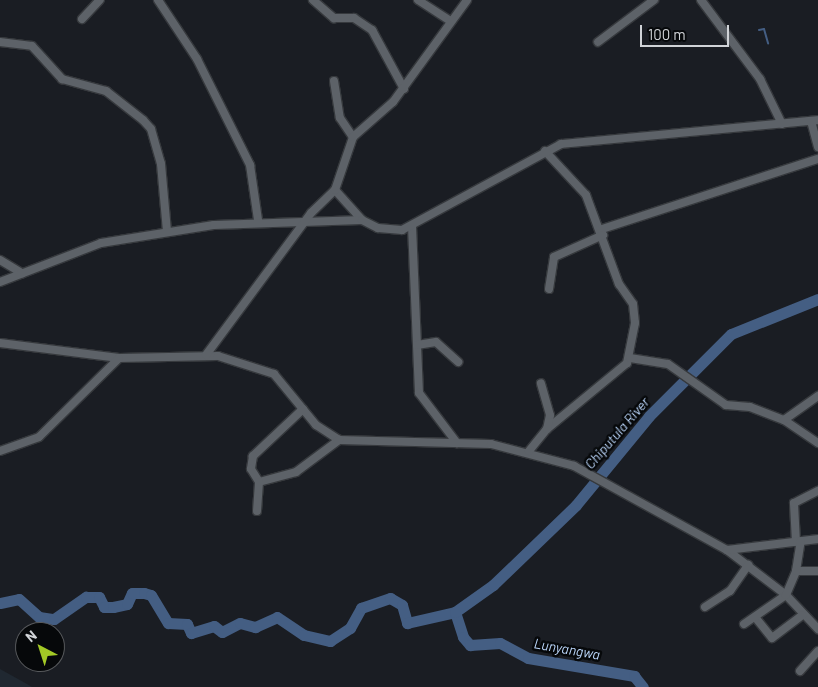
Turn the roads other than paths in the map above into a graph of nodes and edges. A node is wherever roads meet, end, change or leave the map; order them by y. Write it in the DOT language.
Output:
graph roads {
  1 [pos="100,0"];
  2 [pos="158,0"];
  3 [pos="313,0"];
  4 [pos="418,0"];
  5 [pos="467,0"];
  6 [pos="654,0"];
  7 [pos="701,0"];
  8 [pos="460,4"];
  9 [pos="82,19"];
  10 [pos="450,21"];
  11 [pos="0,42"];
  12 [pos="598,42"];
  13 [pos="334,81"];
  14 [pos="404,89"];
  15 [pos="814,121"];
  16 [pos="782,124"];
  17 [pos="353,137"];
  18 [pos="818,147"];
  19 [pos="545,151"];
  20 [pos="818,160"];
  21 [pos="335,190"];
  22 [pos="258,220"];
  23 [pos="362,220"];
  24 [pos="305,223"];
  25 [pos="412,226"];
  26 [pos="167,231"];
  27 [pos="602,232"];
  28 [pos="0,260"];
  29 [pos="22,273"];
  30 [pos="0,282"];
  31 [pos="549,289"];
  32 [pos="0,343"];
  33 [pos="417,345"];
  34 [pos="206,354"];
  35 [pos="119,358"];
  36 [pos="630,358"];
  37 [pos="458,362"];
  38 [pos="541,383"];
  39 [pos="818,396"];
  40 [pos="303,409"];
  41 [pos="784,420"];
  42 [pos="547,429"];
  43 [pos="339,440"];
  44 [pos="816,440"];
  45 [pos="457,443"];
  46 [pos="0,451"];
  47 [pos="529,451"];
  48 [pos="259,482"];
  49 [pos="818,492"];
  50 [pos="257,511"];
  51 [pos="818,539"];
  52 [pos="798,541"];
  53 [pos="727,550"];
  54 [pos="748,565"];
  55 [pos="796,570"];
  56 [pos="818,571"];
  57 [pos="786,595"];
  58 [pos="704,607"];
  59 [pos="802,615"];
  60 [pos="755,617"];
  61 [pos="744,624"];
  62 [pos="818,628"];
  63 [pos="818,651"];
  64 [pos="800,671"];
  1 -- 9 [label="street"];
  2 -- 22 [label="street"];
  3 -- 14 [label="street"];
  4 -- 10 [label="street"];
  5 -- 8 [label="street"];
  6 -- 12 [label="street"];
  7 -- 16 [label="street"];
  8 -- 10 [label="street"];
  10 -- 14 [label="street"];
  11 -- 26 [label="street"];
  13 -- 17 [label="street"];
  14 -- 17 [label="street"];
  15 -- 16 [label="street"];
  15 -- 18 [label="street"];
  16 -- 19 [label="street"];
  17 -- 21 [label="street"];
  19 -- 25 [label="street"];
  19 -- 27 [label="street"];
  20 -- 27 [label="street"];
  21 -- 23 [label="street"];
  21 -- 24 [label="street"];
  22 -- 24 [label="street"];
  22 -- 26 [label="street"];
  23 -- 24 [label="street"];
  23 -- 25 [label="street"];
  24 -- 34 [label="street"];
  25 -- 33 [label="street"];
  26 -- 29 [label="street"];
  27 -- 31 [label="street"];
  27 -- 36 [label="street"];
  28 -- 29 [label="street"];
  29 -- 30 [label="street"];
  32 -- 35 [label="street"];
  33 -- 37 [label="street"];
  33 -- 45 [label="street"];
  34 -- 35 [label="street"];
  34 -- 40 [label="street"];
  35 -- 46 [label="street"];
  36 -- 41 [label="street"];
  36 -- 42 [label="street"];
  38 -- 42 [label="street"];
  39 -- 41 [label="street"];
  40 -- 43 [label="street"];
  40 -- 48 [label="street"];
  41 -- 44 [label="street"];
  42 -- 47 [label="street"];
  43 -- 45 [label="street"];
  43 -- 48 [label="street"];
  45 -- 47 [label="street"];
  47 -- 53 [label="street"];
  48 -- 50 [label="street"];
  49 -- 52 [label="street"];
  51 -- 52 [label="street"];
  52 -- 53 [label="street"];
  52 -- 55 [label="street"];
  53 -- 54 [label="street"];
  54 -- 57 [label="street"];
  54 -- 58 [label="street"];
  55 -- 56 [label="street"];
  55 -- 57 [label="street"];
  57 -- 59 [label="street"];
  57 -- 60 [label="street"];
  59 -- 60 [label="street"];
  59 -- 62 [label="street"];
  60 -- 61 [label="street"];
  63 -- 64 [label="street"];
}
